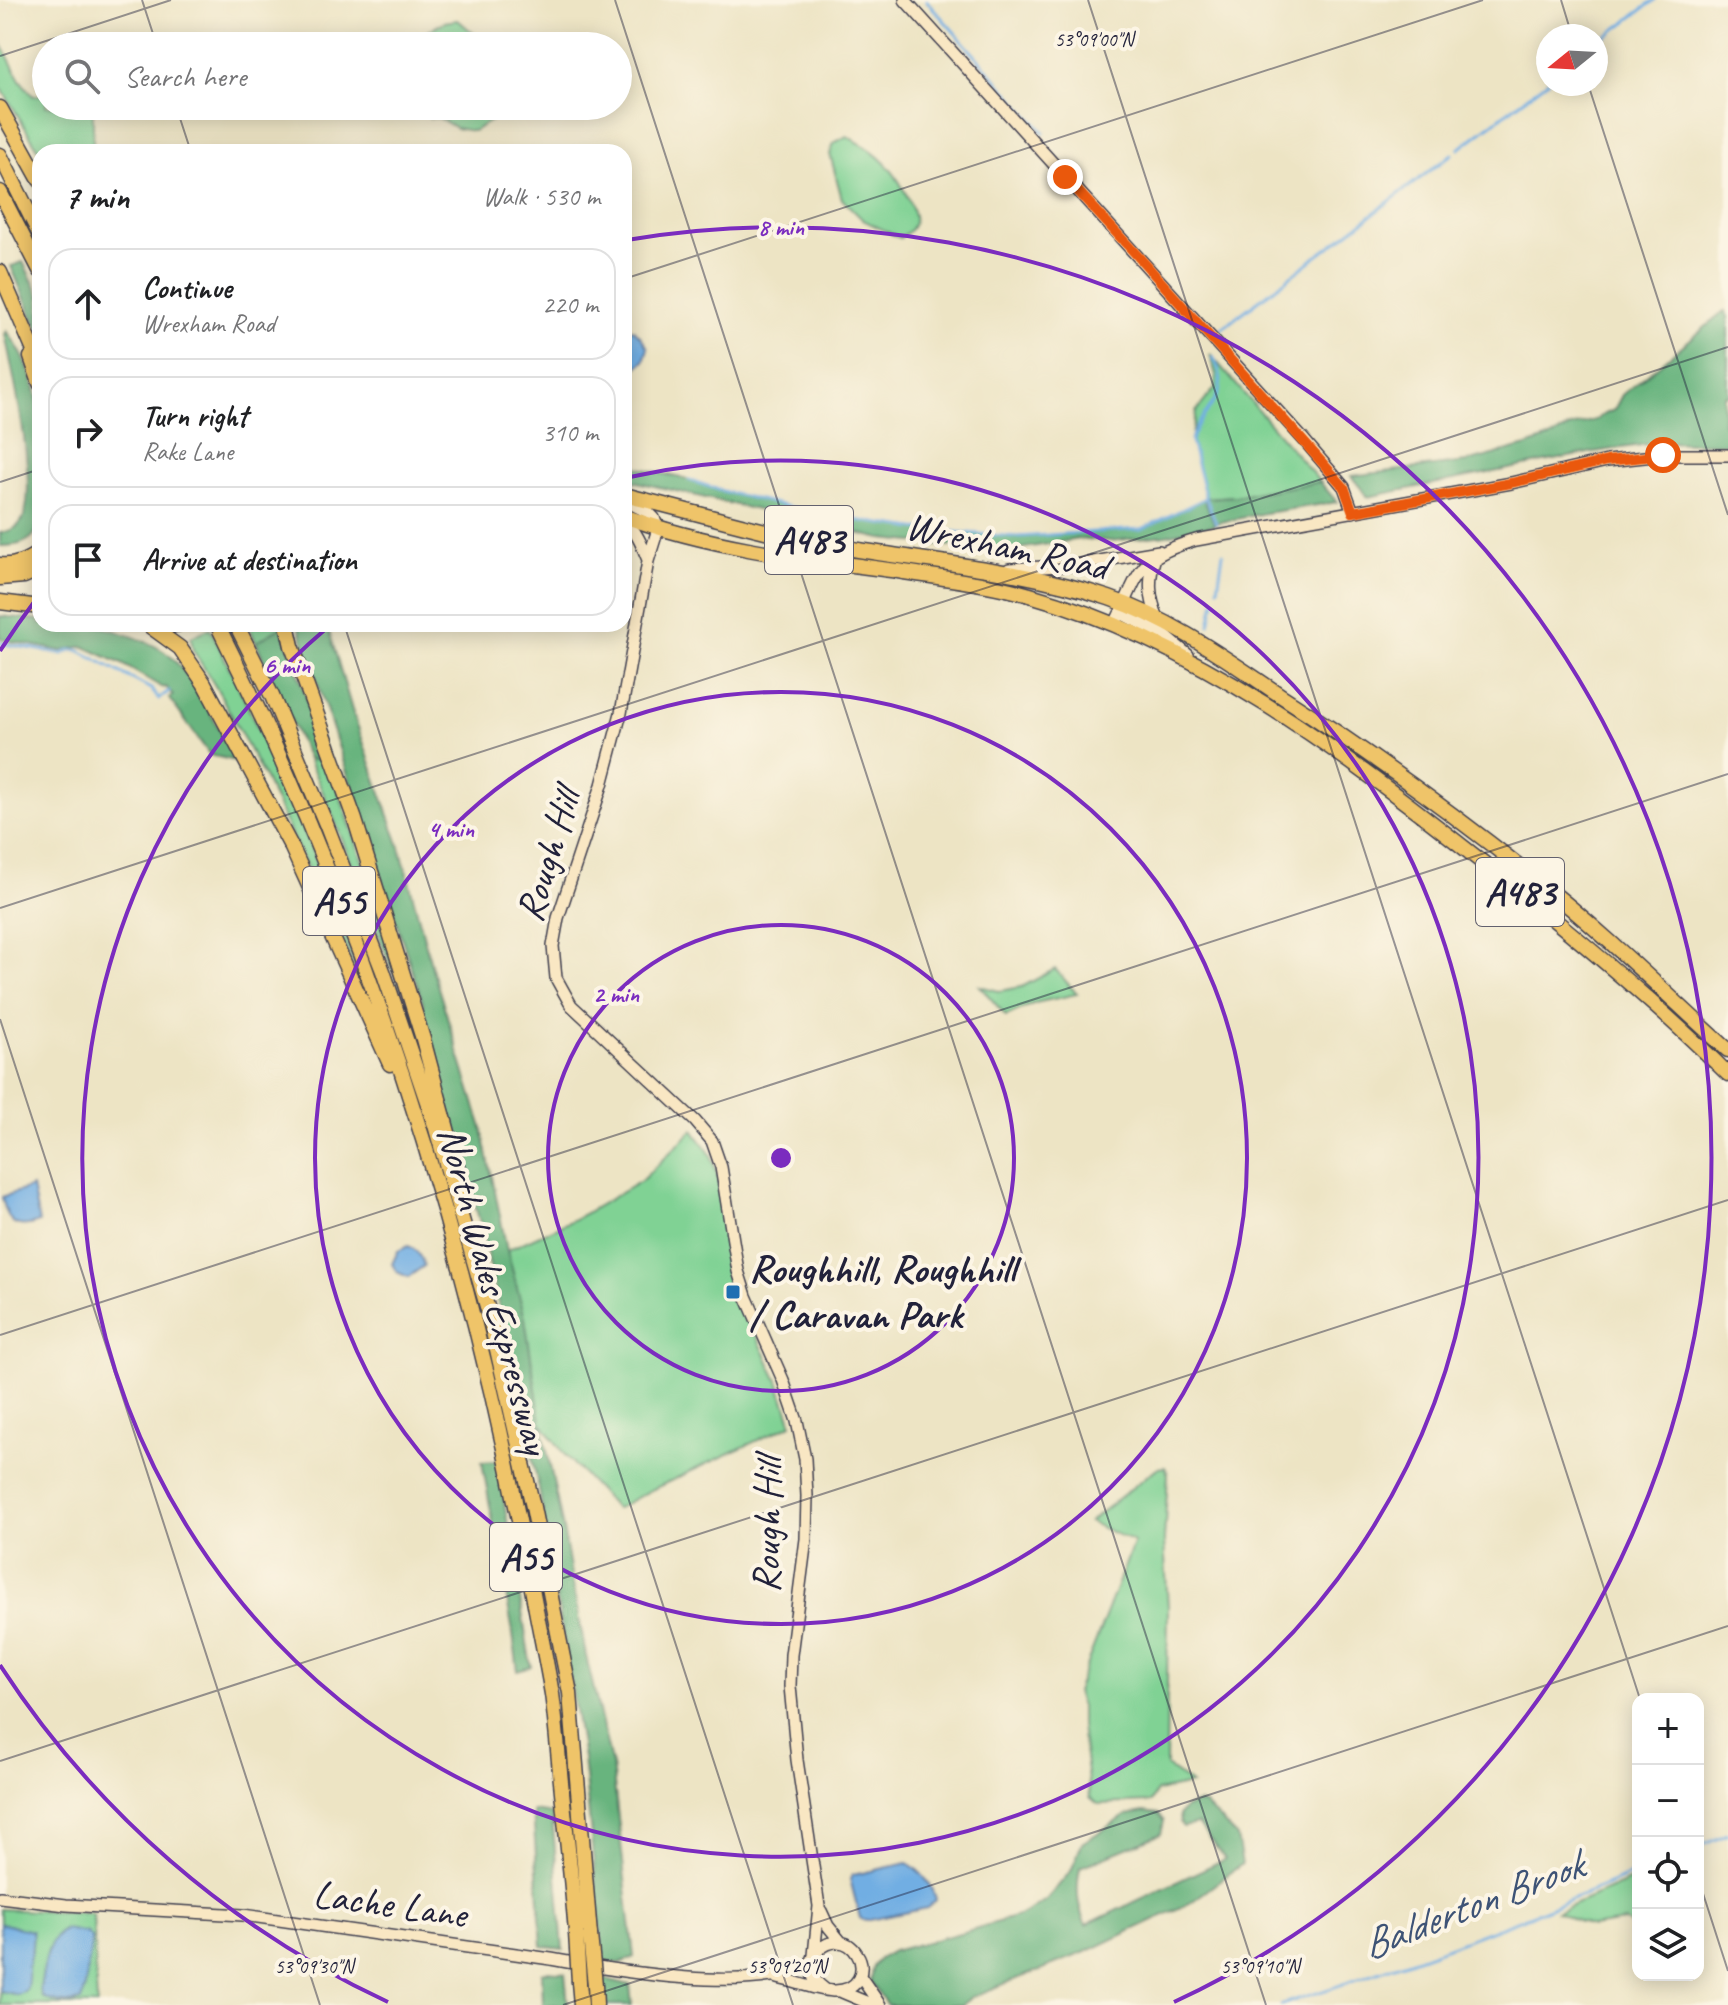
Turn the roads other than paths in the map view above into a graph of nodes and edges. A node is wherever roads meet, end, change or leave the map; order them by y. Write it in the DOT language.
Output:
graph roads {
  1 [pos="905,0"];
  2 [pos="0,108"];
  3 [pos="0,155"];
  4 [pos="32,166"];
  5 [pos="0,192"];
  6 [pos="32,219"];
  7 [pos="32,254"];
  8 [pos="0,272"];
  9 [pos="20,323"];
  10 [pos="32,348"];
  11 [pos="32,359"];
  12 [pos="1728,455"];
  13 [pos="632,500"];
  14 [pos="632,503"];
  15 [pos="1353,512"];
  16 [pos="632,521"];
  17 [pos="632,528"];
  18 [pos="658,529"];
  19 [pos="1160,553"];
  20 [pos="32,557"];
  21 [pos="648,561"];
  22 [pos="0,565"];
  23 [pos="997,570"];
  24 [pos="32,572"];
  25 [pos="0,578"];
  26 [pos="0,602"];
  27 [pos="32,606"];
  28 [pos="1120,614"];
  29 [pos="1158,618"];
  30 [pos="158,632"];
  31 [pos="221,632"];
  32 [pos="240,632"];
  33 [pos="289,632"];
  34 [pos="1728,1050"];
  35 [pos="1728,1074"];
  36 [pos="437,1188"];
  37 [pos="488,1310"];
  38 [pos="0,1897"];
  39 [pos="819,1906"];
  40 [pos="583,1934"];
  41 [pos="841,1942"];
  42 [pos="812,1958"];
  43 [pos="860,1976"];
  44 [pos="770,1977"];
  45 [pos="826,1990"];
  46 [pos="842,1992"];
  47 [pos="581,2005"];
  48 [pos="596,2005"];
  49 [pos="873,2005"];
  50 [pos="880,2005"];
  1 -- 15 [label="street"];
  2 -- 4 [label="highway"];
  3 -- 6 [label="highway"];
  5 -- 7 [label="highway"];
  8 -- 9 [label="highway"];
  9 -- 10 [label="highway"];
  9 -- 11 [label="highway"];
  12 -- 15 [label="street, Wrexham Road"];
  13 -- 23 [label="highway, Wrexham Road / A483"];
  14 -- 18 [label="street"];
  15 -- 19 [label="street, Wrexham Road"];
  16 -- 18 [label="highway, Wrexham Road / A483"];
  17 -- 21 [label="street"];
  18 -- 21 [label="street, Rough Hill"];
  18 -- 28 [label="highway, Wrexham Road / A483"];
  19 -- 23 [label="street"];
  19 -- 28 [label="street, Wrexham Road"];
  19 -- 29 [label="street"];
  20 -- 22 [label="highway"];
  21 -- 39 [label="street, Rough Hill"];
  23 -- 28 [label="highway, Wrexham Road / A483"];
  24 -- 25 [label="highway"];
  26 -- 27 [label="highway"];
  28 -- 29 [label="highway, A483"];
  28 -- 35 [label="highway, A483"];
  29 -- 34 [label="highway, A483"];
  30 -- 36 [label="highway"];
  31 -- 36 [label="highway, North Wales Expressway / A55"];
  32 -- 37 [label="highway, North Wales Expressway / A55"];
  33 -- 37 [label="highway"];
  36 -- 40 [label="highway, North Wales Expressway / A55"];
  37 -- 40 [label="highway, North Wales Expressway / A55"];
  38 -- 44 [label="street, Lache Lane"];
  39 -- 41 [label="street, Rough Hill"];
  39 -- 42 [label="street, Rough Hill"];
  40 -- 47 [label="highway, North Wales Expressway / A55, bridge"];
  40 -- 48 [label="highway, North Wales Expressway / A55, bridge"];
  41 -- 42 [label="street"];
  41 -- 43 [label="street"];
  42 -- 44 [label="street, Lache Lane"];
  42 -- 45 [label="street"];
  43 -- 46 [label="street"];
  43 -- 50 [label="street"];
  44 -- 45 [label="street, Lache Lane"];
  45 -- 46 [label="street"];
  46 -- 49 [label="street"];
}
